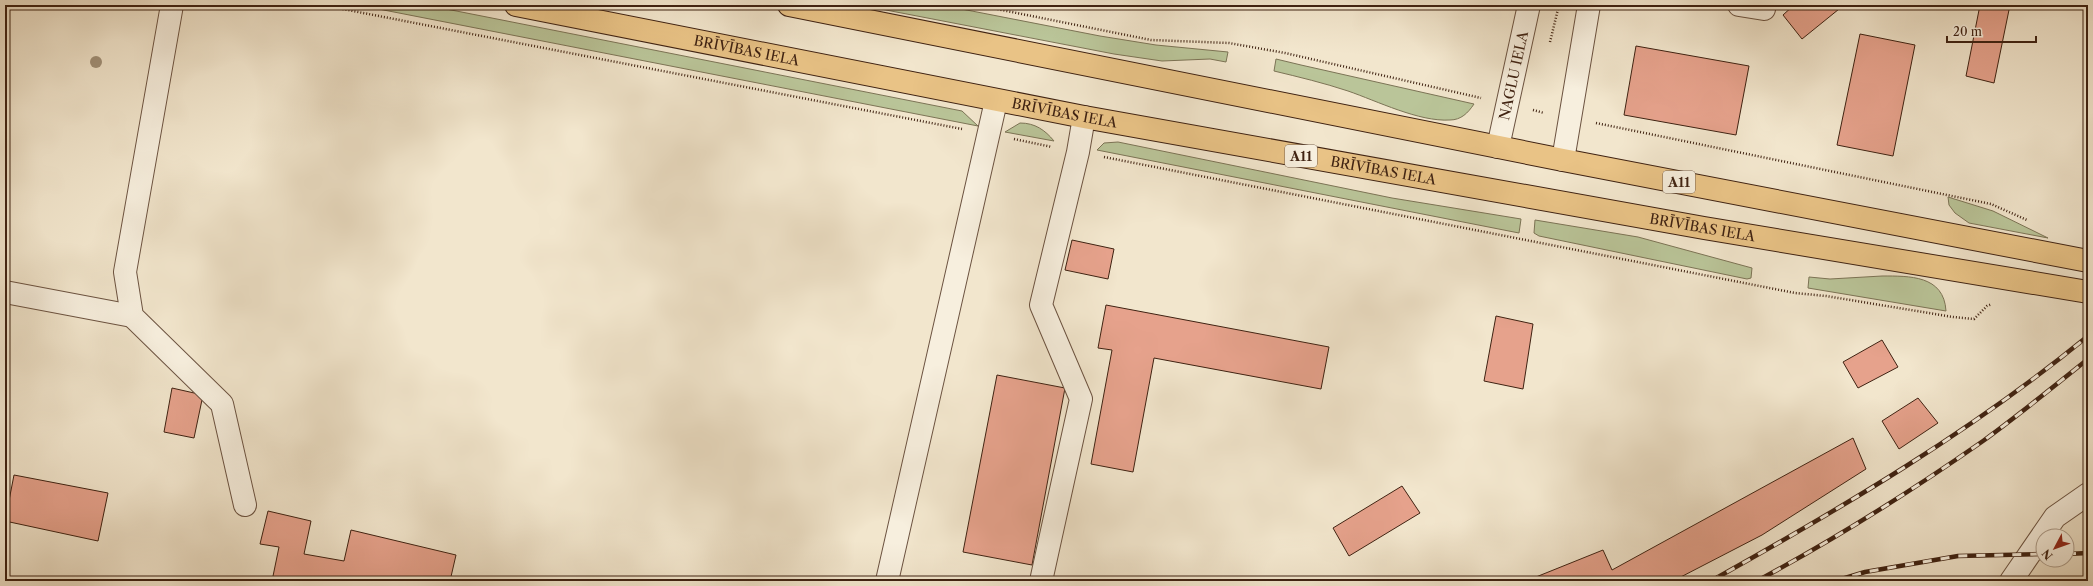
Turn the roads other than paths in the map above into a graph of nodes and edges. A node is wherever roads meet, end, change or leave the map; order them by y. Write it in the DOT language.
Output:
graph roads {
  1 [pos="172,5"];
  2 [pos="516,5"];
  3 [pos="789,5"];
  4 [pos="1529,5"];
  5 [pos="1589,5"];
  6 [pos="1739,5"];
  7 [pos="1764,9"];
  8 [pos="996,101"];
  9 [pos="1084,117"];
  10 [pos="1498,146"];
  11 [pos="1563,160"];
  12 [pos="2088,261"];
  13 [pos="5,292"];
  14 [pos="2088,292"];
  15 [pos="132,316"];
  16 [pos="2088,494"];
  17 [pos="245,505"];
  18 [pos="886,581"];
  19 [pos="1041,581"];
  20 [pos="2011,581"];
  1 -- 15 [label="street"];
  2 -- 8 [label="highway, BRĪVĪBAS IELA / A11"];
  3 -- 10 [label="highway, A11"];
  4 -- 10 [label="street, NAGLU IELA"];
  5 -- 11 [label="street"];
  6 -- 7 [label="street"];
  8 -- 9 [label="highway, BRĪVĪBAS IELA / A11"];
  8 -- 18 [label="street"];
  9 -- 14 [label="highway, BRĪVĪBAS IELA / A11"];
  9 -- 19 [label="street"];
  10 -- 11 [label="highway, A11"];
  11 -- 12 [label="highway, A11"];
  13 -- 15 [label="street"];
  15 -- 17 [label="street"];
  16 -- 20 [label="street"];
}
